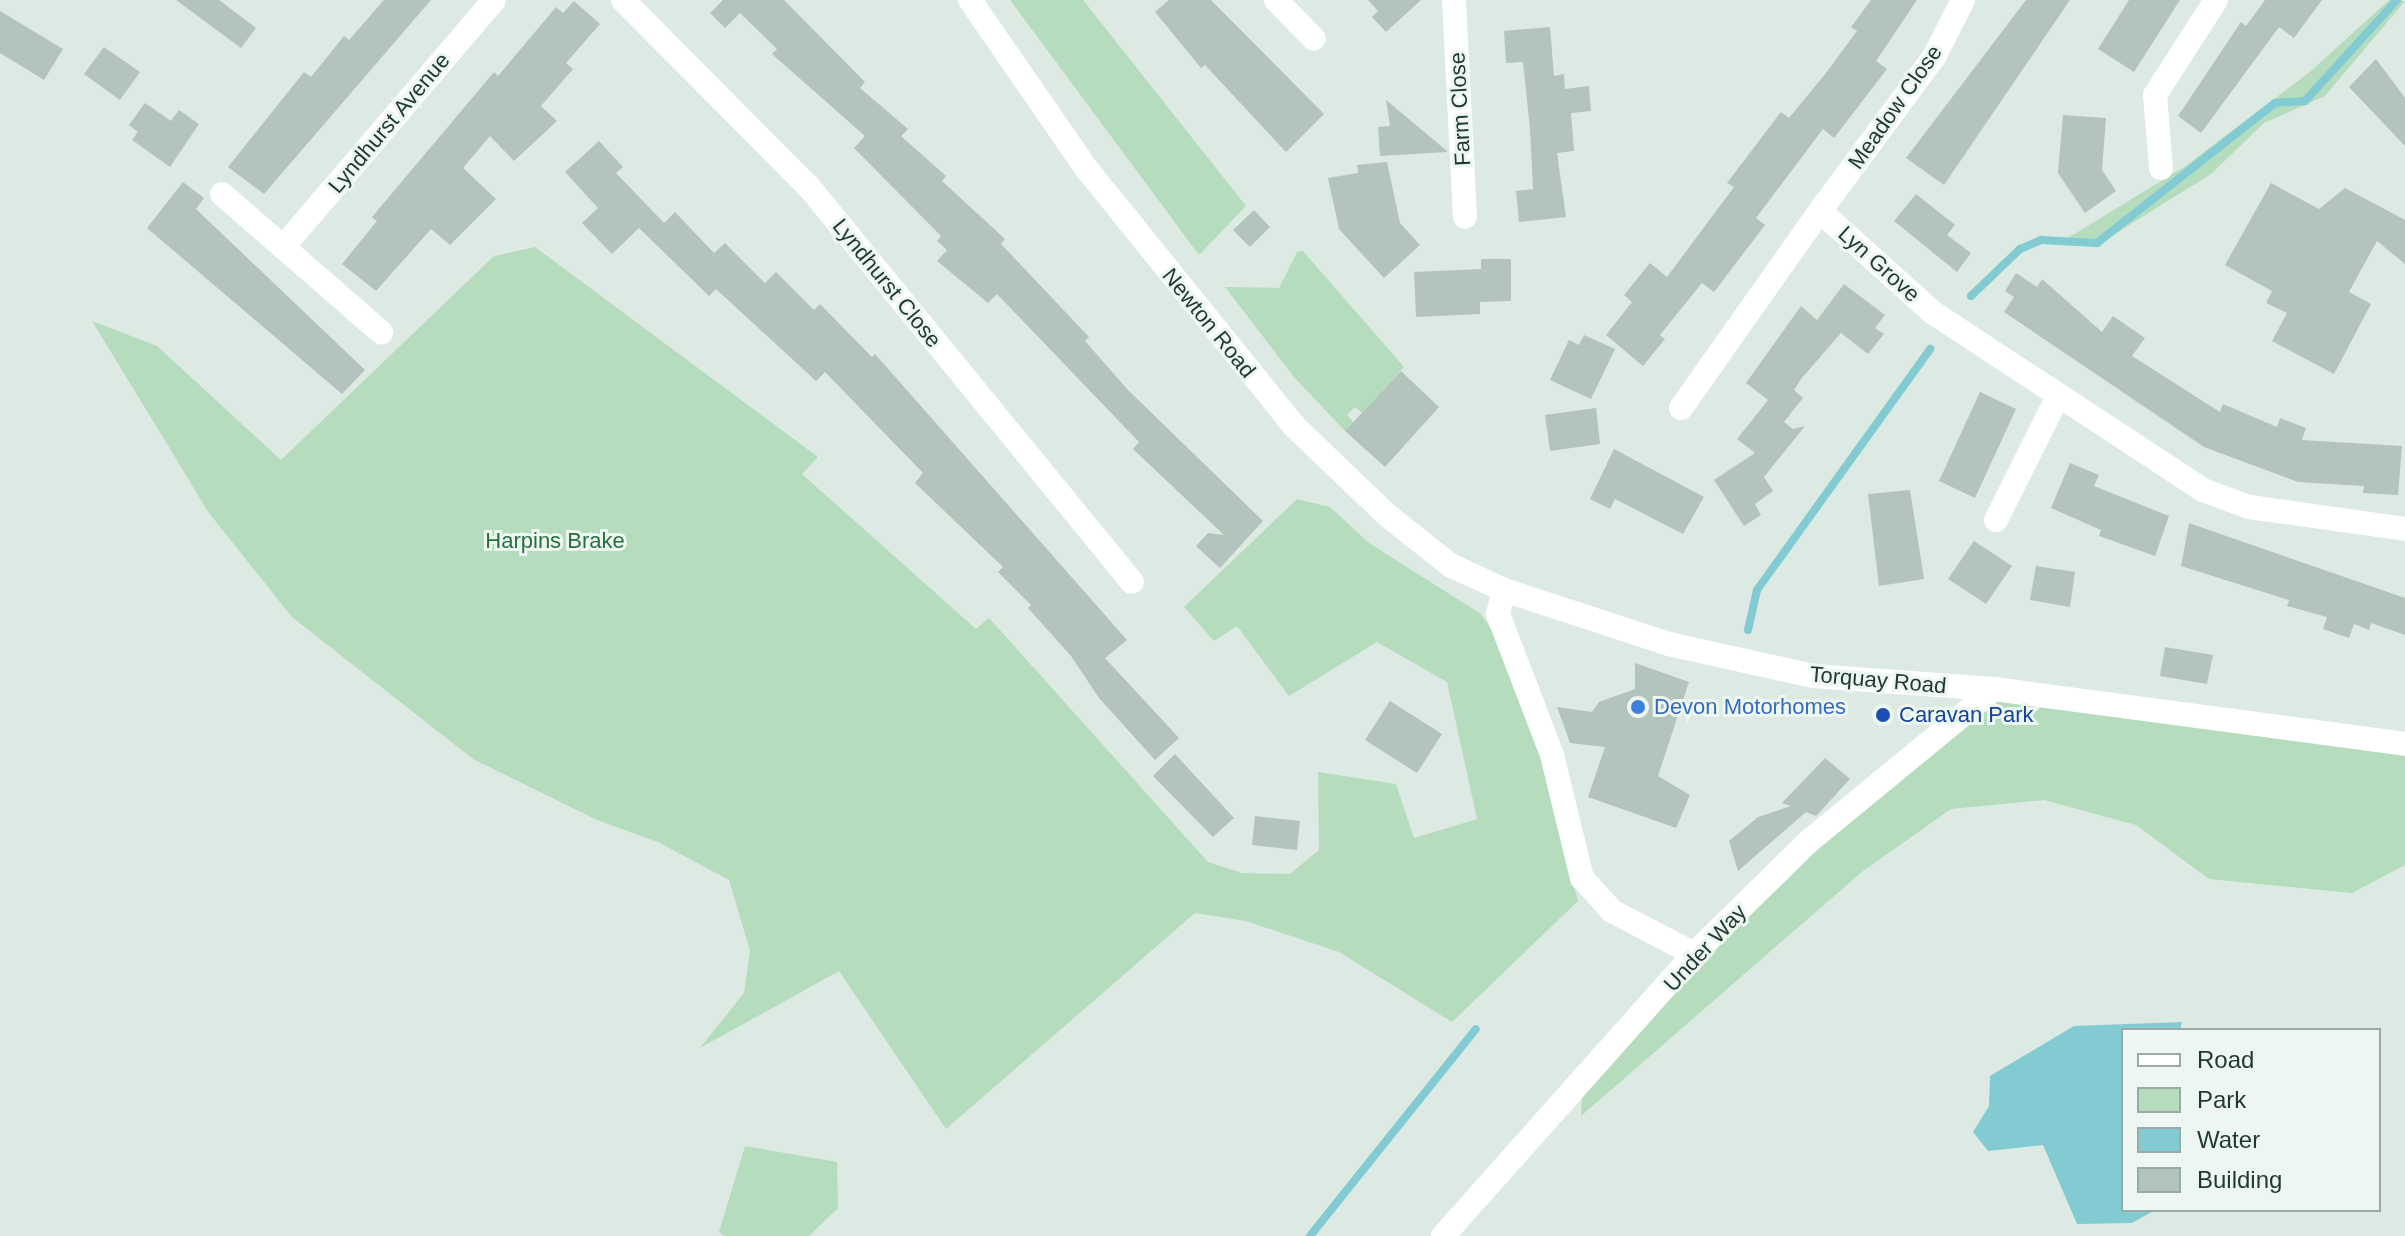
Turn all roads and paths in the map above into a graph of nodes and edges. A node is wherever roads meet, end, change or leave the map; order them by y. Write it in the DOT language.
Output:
graph roads {
  1 [pos="494,0"];
  2 [pos="623,0"];
  3 [pos="970,0"];
  4 [pos="1276,0"];
  5 [pos="1454,0"];
  6 [pos="1963,0"];
  7 [pos="2216,0"];
  8 [pos="1314,39"];
  9 [pos="2161,168"];
  10 [pos="222,194"];
  11 [pos="1820,211"];
  12 [pos="1465,217"];
  13 [pos="284,246"];
  14 [pos="381,332"];
  15 [pos="2058,396"];
  16 [pos="1681,408"];
  17 [pos="1996,520"];
  18 [pos="2405,529"];
  19 [pos="1132,582"];
  20 [pos="1504,590"];
  21 [pos="1994,689"];
  22 [pos="2405,744"];
  23 [pos="1694,954"];
  24 [pos="1443,1236"];
  1 -- 13 [label="street, Lyndhurst Avenue"];
  2 -- 19 [label="street, Lyndhurst Close"];
  3 -- 20 [label="street, Newton Road"];
  4 -- 8 [label="street"];
  5 -- 12 [label="street, Farm Close"];
  6 -- 11 [label="street, Meadow Close"];
  7 -- 9 [label="street"];
  10 -- 13 [label="street"];
  11 -- 15 [label="street, Lyn Grove"];
  11 -- 16 [label="street, Lyn Grove"];
  13 -- 14 [label="street"];
  15 -- 17 [label="street"];
  15 -- 18 [label="street, Lyn Grove"];
  20 -- 21 [label="street, Torquay Road"];
  20 -- 23 [label="street"];
  21 -- 22 [label="street, Torquay Road"];
  21 -- 23 [label="street, Under Way"];
  23 -- 24 [label="street, Under Way"];
}
